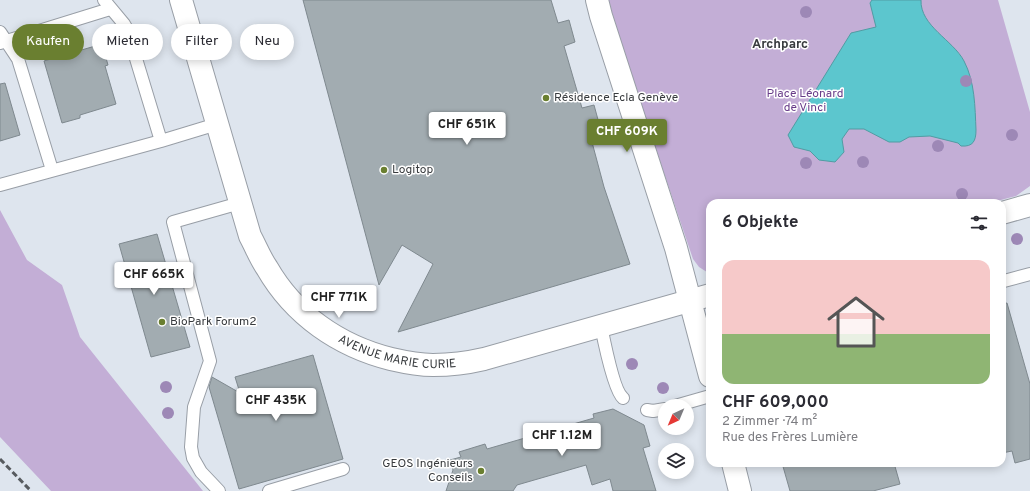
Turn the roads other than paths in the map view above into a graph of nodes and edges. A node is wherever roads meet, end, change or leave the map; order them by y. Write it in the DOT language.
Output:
graph roads {
  1 [pos="181,0"];
  2 [pos="597,0"];
  3 [pos="107,4"];
  4 [pos="2,39"];
  5 [pos="217,124"];
  6 [pos="161,141"];
  7 [pos="52,170"];
  8 [pos="0,185"];
  9 [pos="240,204"];
  10 [pos="1030,205"];
  11 [pos="1006,212"];
  12 [pos="1030,274"];
  13 [pos="1006,278"];
  14 [pos="700,298"];
  15 [pos="601,326"];
  16 [pos="706,345"];
  17 [pos="706,397"];
  18 [pos="623,398"];
  19 [pos="694,401"];
  20 [pos="647,410"];
  21 [pos="658,410"];
  22 [pos="734,467"];
  23 [pos="343,469"];
  24 [pos="219,491"];
  25 [pos="269,491"];
  26 [pos="740,491"];
  1 -- 5 [label="street, AVENUE MARIE CURIE"];
  2 -- 14 [label="street"];
  3 -- 4 [label="lane"];
  3 -- 6 [label="lane"];
  4 -- 7 [label="lane"];
  5 -- 6 [label="lane"];
  5 -- 9 [label="street, AVENUE MARIE CURIE"];
  6 -- 7 [label="lane"];
  7 -- 8 [label="lane"];
  9 -- 15 [label="street, AVENUE MARIE CURIE"];
  9 -- 24 [label="lane"];
  10 -- 11 [label="street"];
  12 -- 13 [label="lane"];
  14 -- 15 [label="street, AVENUE MARIE CURIE"];
  14 -- 16 [label="street"];
  15 -- 18 [label="lane"];
  17 -- 19 [label="lane"];
  20 -- 21 [label="lane"];
  22 -- 26 [label="street"];
  23 -- 25 [label="lane"];
}
